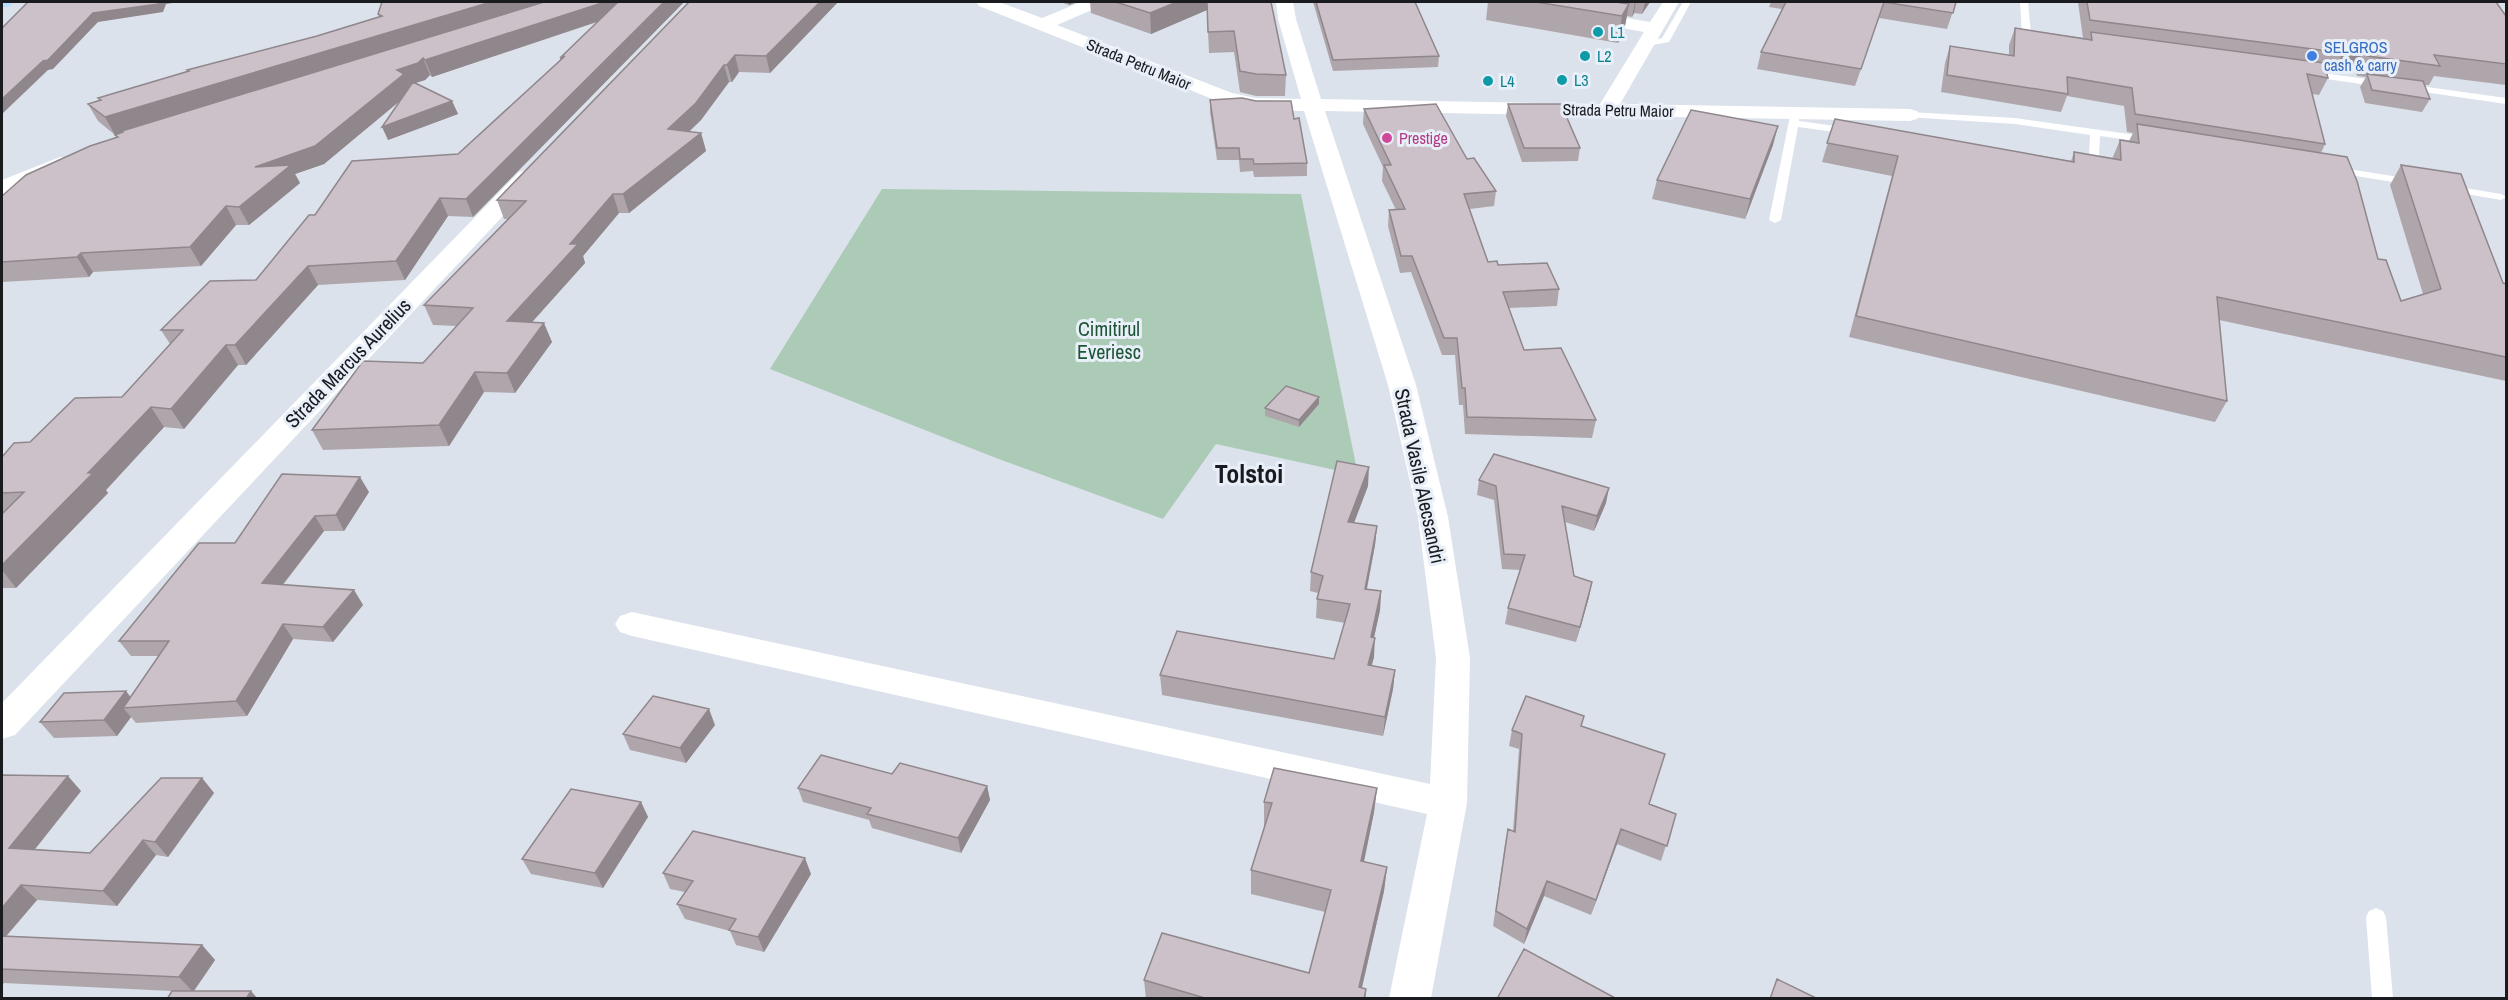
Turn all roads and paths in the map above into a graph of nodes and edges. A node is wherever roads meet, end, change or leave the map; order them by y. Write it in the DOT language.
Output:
graph roads {
  1 [pos="986,2"];
  2 [pos="1095,2"];
  3 [pos="1285,2"];
  4 [pos="1506,2"];
  5 [pos="1671,2"];
  6 [pos="1687,2"];
  7 [pos="2025,2"];
  8 [pos="1044,24"];
  9 [pos="1650,37"];
  10 [pos="2050,39"];
  11 [pos="2298,73"];
  12 [pos="2506,101"];
  13 [pos="1313,106"];
  14 [pos="1606,110"];
  15 [pos="1910,115"];
  16 [pos="1711,119"];
  17 [pos="1746,124"];
  18 [pos="1790,124"];
  19 [pos="2095,132"];
  20 [pos="1862,133"];
  21 [pos="2168,142"];
  22 [pos="78,156"];
  23 [pos="541,163"];
  24 [pos="2067,165"];
  25 [pos="2329,169"];
  26 [pos="2,188"];
  27 [pos="2501,197"];
  28 [pos="1775,220"];
  29 [pos="632,624"];
  30 [pos="2,725"];
  31 [pos="1448,803"];
  32 [pos="2376,917"];
  33 [pos="1410,999"];
  34 [pos="2383,999"];
  1 -- 8 [label="street, Strada Petru Maior"];
  2 -- 8 [label="street"];
  3 -- 13 [label="street, Strada Vasile Alecsandri"];
  4 -- 9 [label="street"];
  5 -- 9 [label="street"];
  6 -- 9 [label="lane"];
  7 -- 10 [label="lane"];
  8 -- 13 [label="street, Strada Petru Maior"];
  9 -- 14 [label="street"];
  11 -- 12 [label="lane"];
  13 -- 14 [label="street, Strada Petru Maior"];
  13 -- 31 [label="street, Strada Vasile Alecsandri"];
  14 -- 18 [label="street, Strada Petru Maior"];
  15 -- 18 [label="street, Strada Petru Maior"];
  15 -- 19 [label="lane"];
  16 -- 17 [label="lane"];
  18 -- 20 [label="lane"];
  18 -- 28 [label="lane"];
  19 -- 21 [label="lane"];
  19 -- 24 [label="lane"];
  22 -- 26 [label="street"];
  23 -- 30 [label="street, Strada Marcus Aurelius"];
  25 -- 27 [label="lane"];
  29 -- 31 [label="street"];
  31 -- 33 [label="street, Strada Vasile Alecsandri"];
  32 -- 34 [label="lane"];
}
